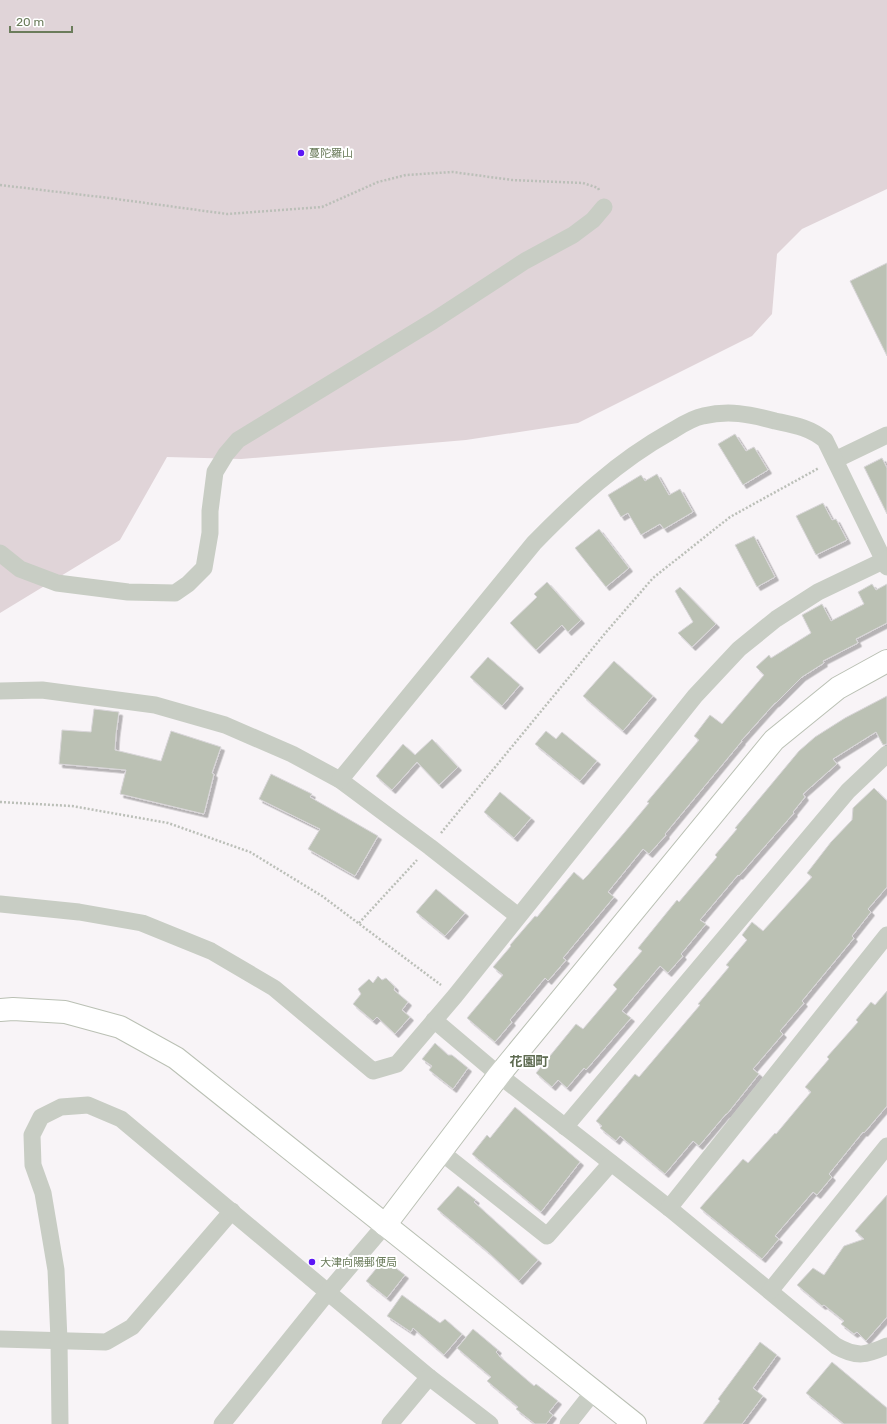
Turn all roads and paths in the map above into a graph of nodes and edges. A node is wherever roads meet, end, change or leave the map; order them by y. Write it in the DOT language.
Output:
graph roads {
  1 [pos="0,185"];
  2 [pos="604,207"];
  3 [pos="887,436"];
  4 [pos="835,460"];
  5 [pos="0,553"];
  6 [pos="886,562"];
  7 [pos="887,661"];
  8 [pos="0,691"];
  9 [pos="887,754"];
  10 [pos="340,780"];
  11 [pos="0,802"];
  12 [pos="430,847"];
  13 [pos="0,904"];
  14 [pos="518,916"];
  15 [pos="359,923"];
  16 [pos="887,935"];
  17 [pos="455,996"];
  18 [pos="0,1010"];
  19 [pos="434,1020"];
  20 [pos="499,1076"];
  21 [pos="566,1127"];
  22 [pos="887,1146"];
  23 [pos="441,1152"];
  24 [pos="611,1163"];
  25 [pos="669,1208"];
  26 [pos="232,1211"];
  27 [pos="385,1225"];
  28 [pos="770,1291"];
  29 [pos="328,1292"];
  30 [pos="0,1339"];
  31 [pos="59,1340"];
  32 [pos="887,1346"];
  33 [pos="429,1377"];
  34 [pos="594,1391"];
  35 [pos="60,1424"];
  36 [pos="222,1424"];
  37 [pos="390,1424"];
  38 [pos="490,1424"];
  39 [pos="568,1424"];
  40 [pos="635,1424"];
  1 -- 2 [label="path"];
  2 -- 5 [label="street"];
  3 -- 4 [label="street"];
  4 -- 6 [label="street"];
  4 -- 10 [label="street"];
  4 -- 12 [label="path"];
  6 -- 14 [label="street"];
  7 -- 20 [label="street"];
  8 -- 10 [label="street"];
  9 -- 21 [label="street"];
  10 -- 12 [label="street"];
  11 -- 15 [label="path"];
  12 -- 14 [label="street"];
  12 -- 15 [label="path"];
  13 -- 19 [label="street"];
  14 -- 17 [label="street"];
  15 -- 17 [label="path"];
  16 -- 25 [label="street"];
  17 -- 19 [label="street"];
  18 -- 27 [label="street"];
  19 -- 20 [label="street"];
  20 -- 21 [label="street"];
  20 -- 23 [label="street"];
  21 -- 24 [label="street"];
  22 -- 28 [label="street"];
  23 -- 24 [label="street"];
  23 -- 27 [label="street"];
  24 -- 25 [label="street"];
  25 -- 28 [label="street"];
  26 -- 29 [label="street"];
  26 -- 31 [label="street"];
  26 -- 31 [label="street"];
  27 -- 29 [label="street"];
  27 -- 34 [label="street"];
  28 -- 32 [label="street"];
  29 -- 33 [label="street"];
  29 -- 36 [label="street"];
  30 -- 31 [label="street"];
  31 -- 35 [label="street"];
  33 -- 37 [label="street"];
  33 -- 38 [label="street"];
  34 -- 39 [label="street"];
  34 -- 40 [label="street"];
}
